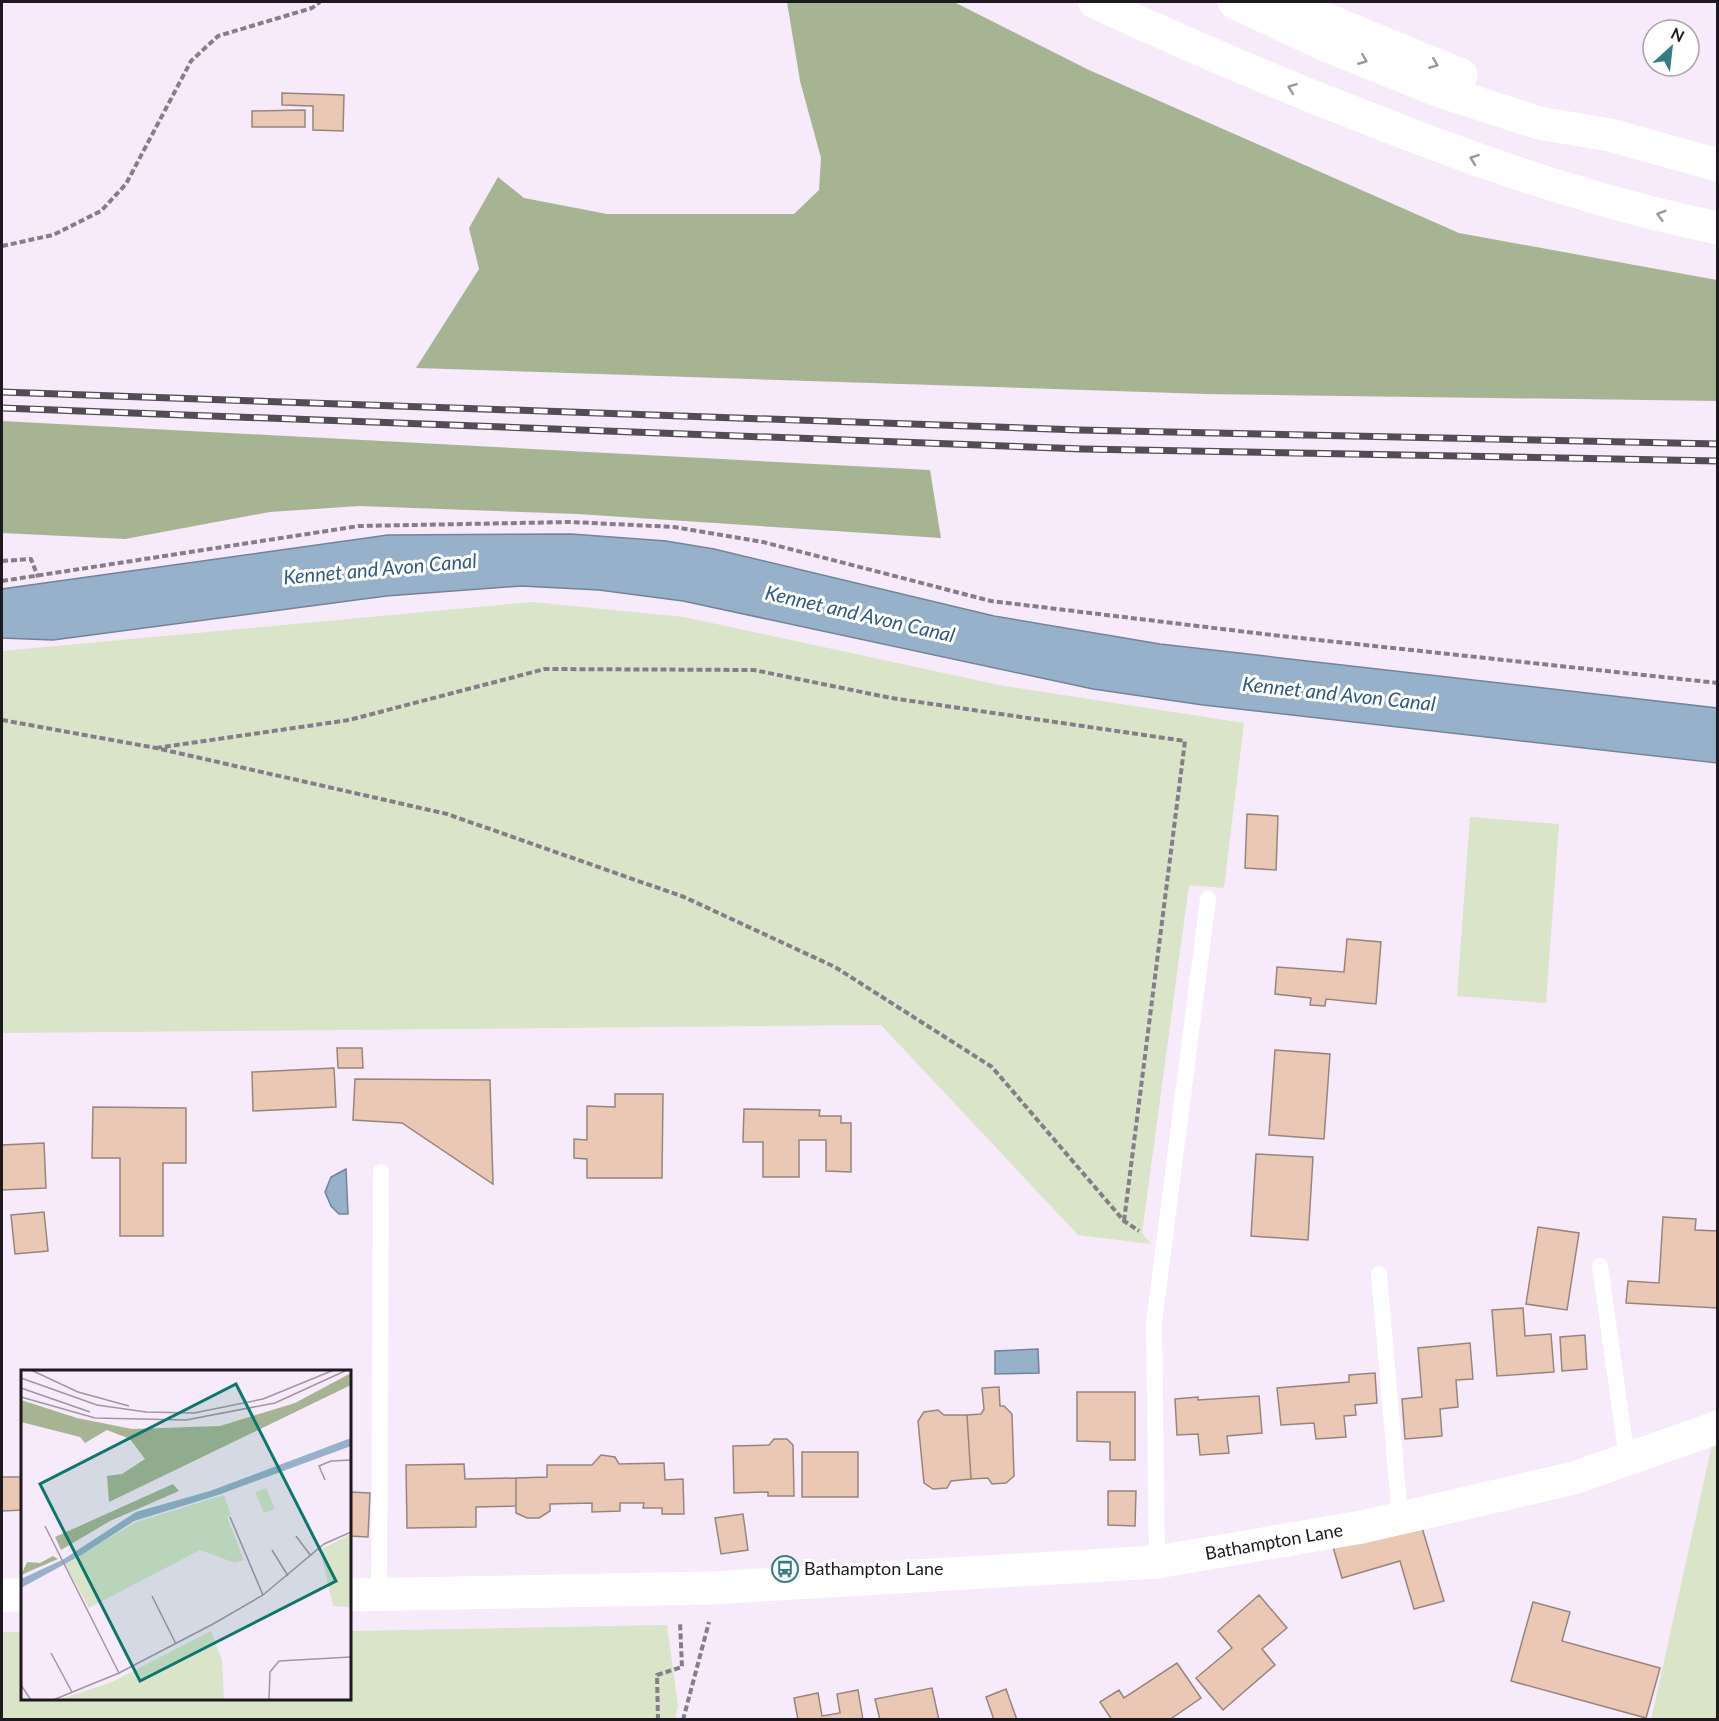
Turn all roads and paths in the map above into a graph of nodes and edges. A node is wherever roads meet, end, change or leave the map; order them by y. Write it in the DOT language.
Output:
graph roads {
  1 [pos="320,2"];
  2 [pos="1095,2"];
  3 [pos="1100,2"];
  4 [pos="1234,2"];
  5 [pos="1283,2"];
  6 [pos="1131,19"];
  7 [pos="1610,135"];
  8 [pos="1718,165"];
  9 [pos="1718,228"];
  10 [pos="2,246"];
  11 [pos="2,561"];
  12 [pos="38,577"];
  13 [pos="2,581"];
  14 [pos="1718,683"];
  15 [pos="2,720"];
  16 [pos="156,748"];
  17 [pos="1208,899"];
  18 [pos="381,1172"];
  19 [pos="1124,1221"];
  20 [pos="1162,1244"];
  21 [pos="1600,1266"];
  22 [pos="1378,1274"];
  23 [pos="1718,1427"];
  24 [pos="1627,1459"];
  25 [pos="1400,1518"];
  26 [pos="1157,1562"];
  27 [pos="364,1594"];
  28 [pos="2,1595"];
  29 [pos="21,1595"];
  30 [pos="679,1596"];
  31 [pos="658,1719"];
  32 [pos="683,1719"];
  1 -- 10 [label="path"];
  2 -- 6 [label="main road"];
  3 -- 6 [label="main road"];
  4 -- 7 [label="main road, one-way"];
  5 -- 7 [label="main road, one-way"];
  9 -- 6 [label="main road, one-way"];
  7 -- 8 [label="main road"];
  11 -- 12 [label="path"];
  12 -- 13 [label="path"];
  12 -- 14 [label="path"];
  15 -- 16 [label="path"];
  16 -- 19 [label="path"];
  16 -- 19 [label="path"];
  17 -- 20 [label="lane"];
  18 -- 27 [label="lane"];
  19 -- 20 [label="path"];
  20 -- 26 [label="lane"];
  21 -- 24 [label="lane"];
  22 -- 25 [label="lane"];
  23 -- 24 [label="main road, Bathampton Lane"];
  24 -- 25 [label="main road, Bathampton Lane"];
  25 -- 26 [label="main road, Bathampton Lane"];
  26 -- 30 [label="main road, Bathampton Lane"];
  27 -- 30 [label="main road, Bathampton Lane"];
  28 -- 29 [label="main road"];
  30 -- 31 [label="path"];
  30 -- 32 [label="path"];
}
